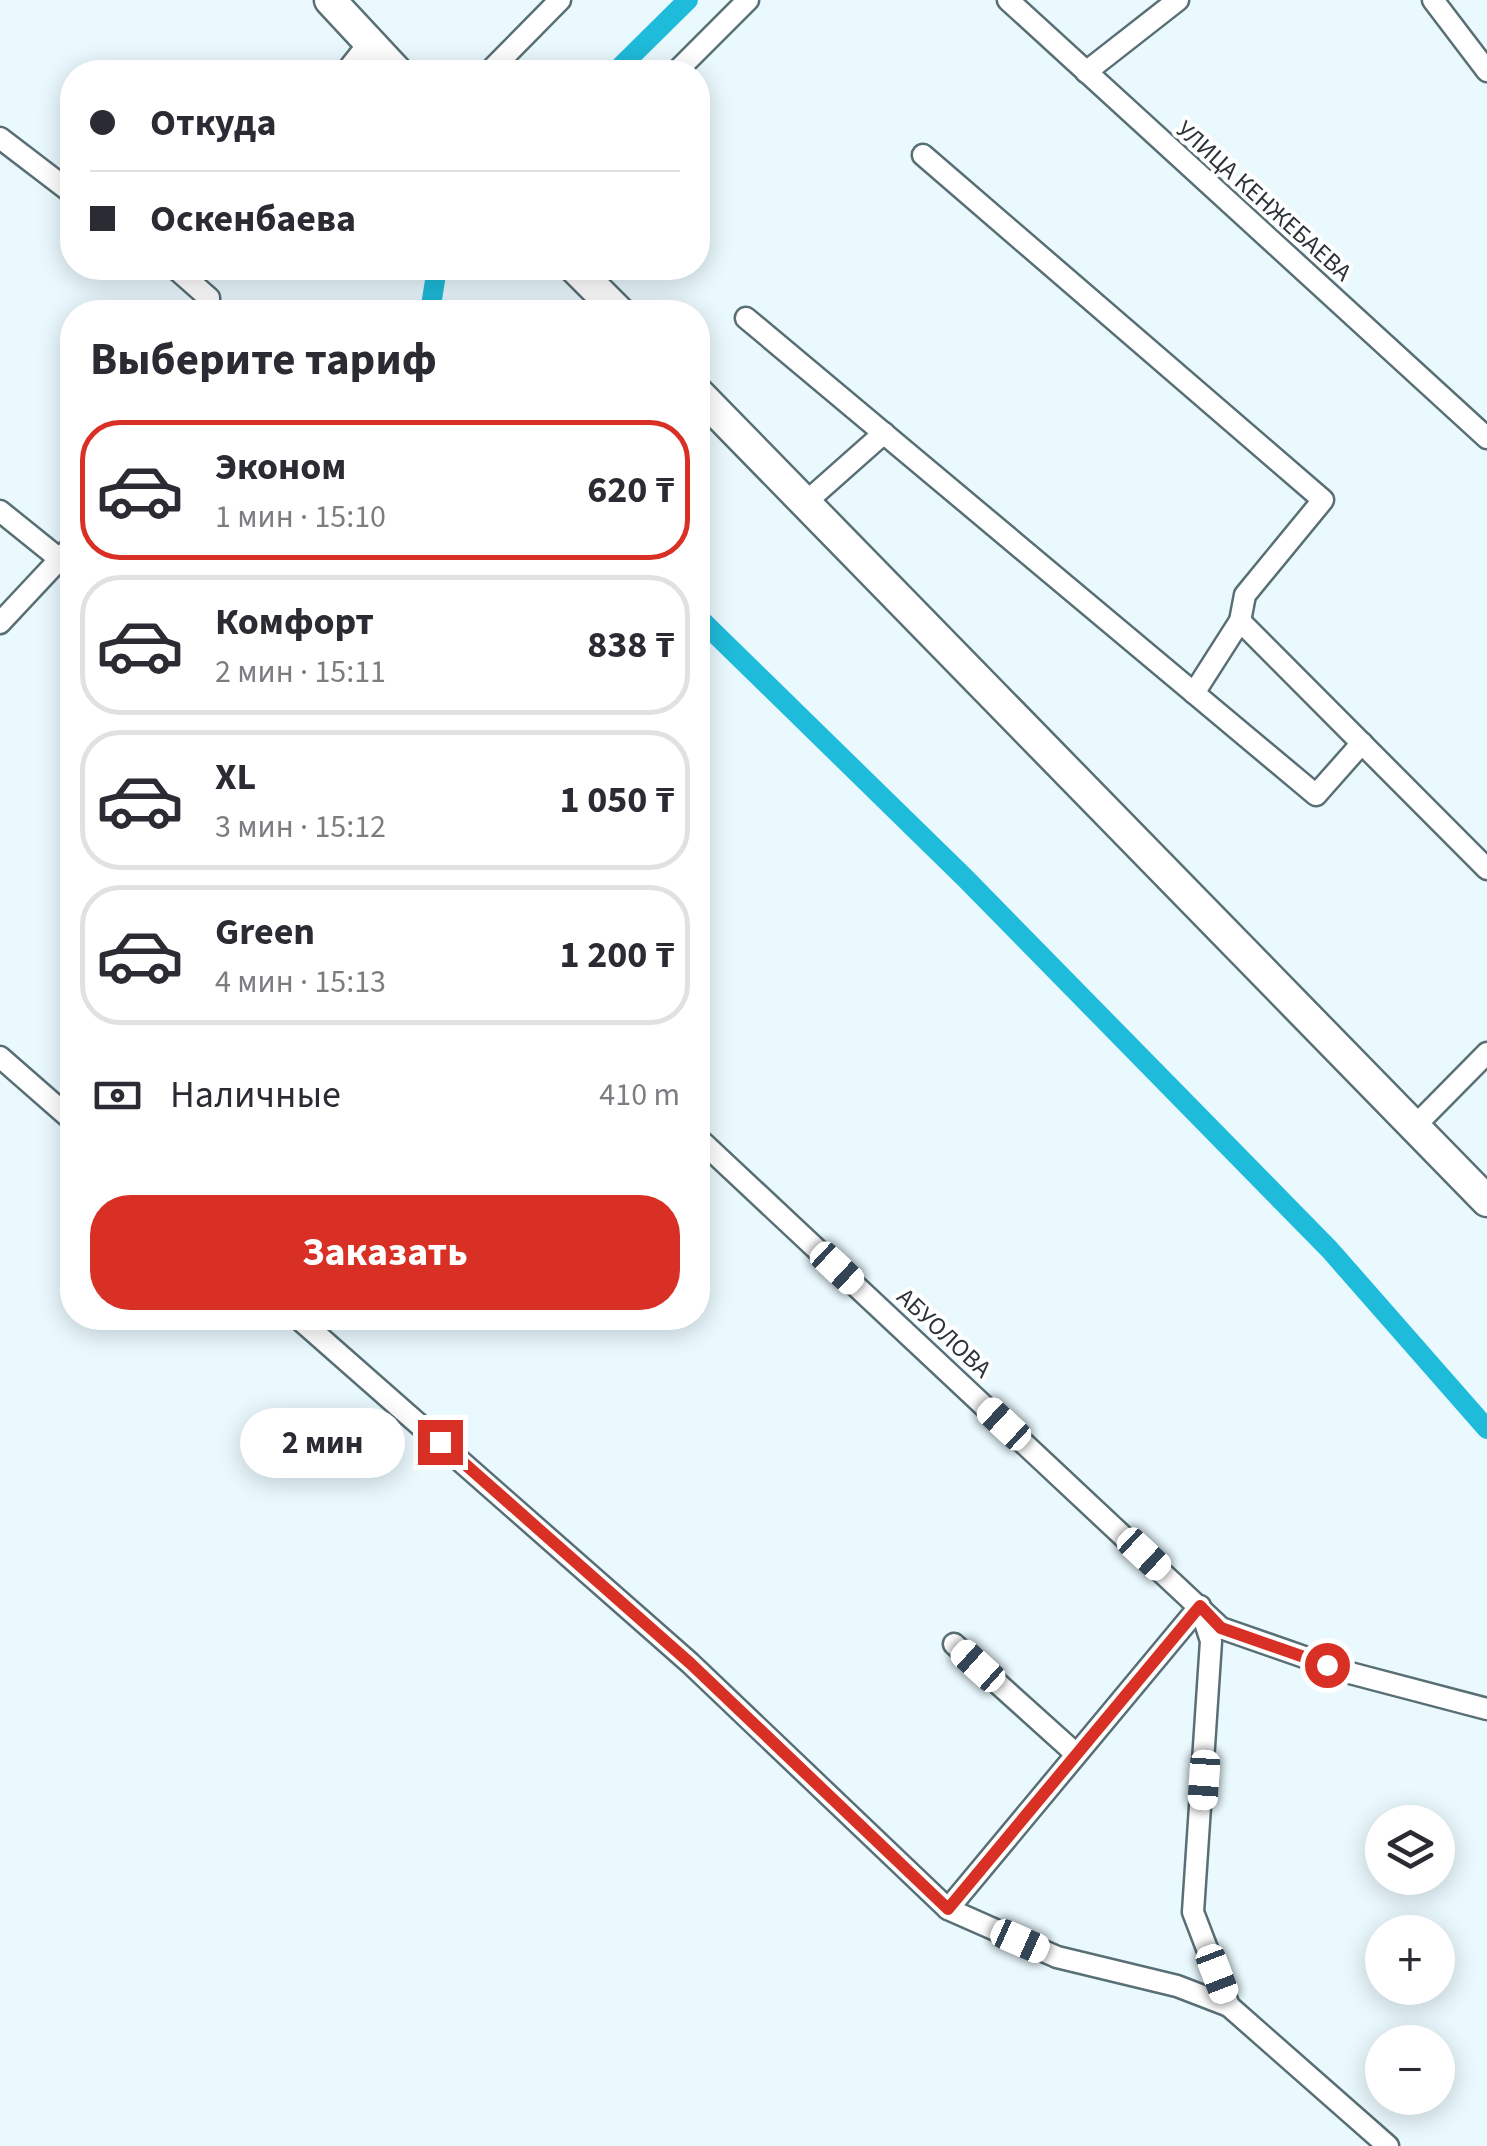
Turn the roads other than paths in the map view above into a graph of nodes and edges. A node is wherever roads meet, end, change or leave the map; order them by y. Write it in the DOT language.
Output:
graph roads {
  1 [pos="330,0"];
  2 [pos="560,0"];
  3 [pos="748,0"];
  4 [pos="1008,0"];
  5 [pos="1178,0"];
  6 [pos="1434,0"];
  7 [pos="370,42"];
  8 [pos="356,60"];
  9 [pos="386,60"];
  10 [pos="501,60"];
  11 [pos="688,60"];
  12 [pos="1487,71"];
  13 [pos="1086,72"];
  14 [pos="0,138"];
  15 [pos="924,155"];
  16 [pos="60,183"];
  17 [pos="189,280"];
  18 [pos="587,280"];
  19 [pos="209,300"];
  20 [pos="607,300"];
  21 [pos="746,318"];
  22 [pos="710,405"];
  23 [pos="884,433"];
  24 [pos="1487,438"];
  25 [pos="804,503"];
  26 [pos="0,511"];
  27 [pos="60,552"];
  28 [pos="60,566"];
  29 [pos="1240,621"];
  30 [pos="0,623"];
  31 [pos="1194,693"];
  32 [pos="1362,743"];
  33 [pos="1487,868"];
  34 [pos="0,1057"];
  35 [pos="1482,1066"];
  36 [pos="60,1110"];
  37 [pos="1414,1127"];
  38 [pos="710,1149"];
  39 [pos="1487,1201"];
  40 [pos="312,1330"];
  41 [pos="1200,1606"];
  42 [pos="954,1644"];
  43 [pos="1487,1709"];
  44 [pos="1075,1753"];
  45 [pos="948,1909"];
  46 [pos="1229,2006"];
  47 [pos="1388,2146"];
  1 -- 7 [label="main road"];
  2 -- 10 [label="street"];
  3 -- 11 [label="street"];
  4 -- 13 [label="street, УЛИЦА КЕНЖЕБАЕВА"];
  5 -- 13 [label="street"];
  6 -- 12 [label="street"];
  7 -- 8 [label="street"];
  7 -- 9 [label="main road"];
  13 -- 24 [label="street, УЛИЦА КЕНЖЕБАЕВА"];
  14 -- 16 [label="street"];
  15 -- 29 [label="street"];
  17 -- 19 [label="street"];
  18 -- 20 [label="main road"];
  21 -- 23 [label="street"];
  22 -- 25 [label="main road"];
  23 -- 25 [label="street"];
  23 -- 31 [label="street"];
  25 -- 37 [label="main road"];
  26 -- 27 [label="street"];
  28 -- 30 [label="street"];
  29 -- 31 [label="street"];
  29 -- 32 [label="street"];
  31 -- 32 [label="street"];
  32 -- 33 [label="street"];
  34 -- 36 [label="street"];
  35 -- 37 [label="street"];
  37 -- 39 [label="main road"];
  38 -- 41 [label="street, АБУОЛОВА"];
  40 -- 45 [label="street"];
  41 -- 43 [label="street, АБУОЛОВА"];
  41 -- 44 [label="street"];
  41 -- 46 [label="street"];
  42 -- 44 [label="street"];
  44 -- 45 [label="street"];
  45 -- 46 [label="street"];
  46 -- 47 [label="street"];
}
